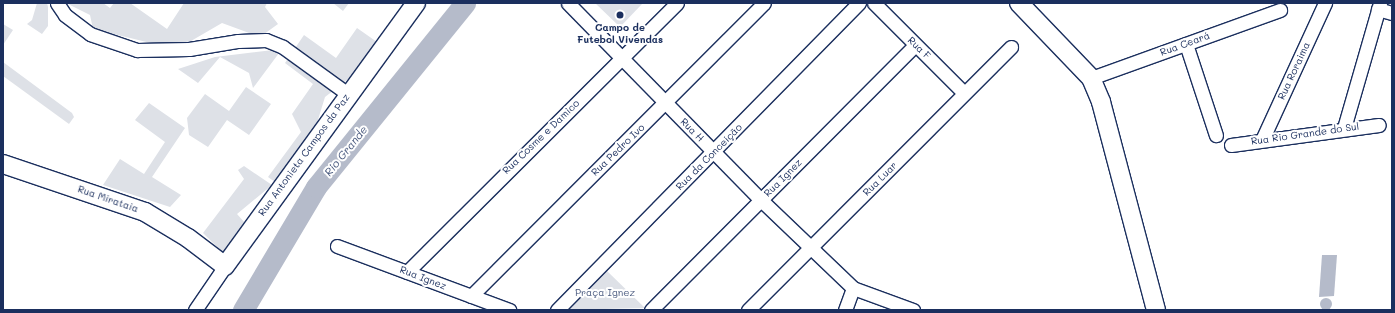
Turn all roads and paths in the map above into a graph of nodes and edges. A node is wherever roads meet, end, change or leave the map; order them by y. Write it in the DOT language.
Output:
graph roads {
  1 [pos="57,3"];
  2 [pos="416,3"];
  3 [pos="568,3"];
  4 [pos="677,3"];
  5 [pos="764,3"];
  6 [pos="859,3"];
  7 [pos="874,3"];
  8 [pos="1019,3"];
  9 [pos="1326,3"];
  10 [pos="1379,6"];
  11 [pos="1280,10"];
  12 [pos="1392,13"];
  13 [pos="1186,44"];
  14 [pos="915,45"];
  15 [pos="1011,47"];
  16 [pos="622,58"];
  17 [pos="1091,78"];
  18 [pos="964,93"];
  19 [pos="348,94"];
  20 [pos="666,104"];
  21 [pos="1378,125"];
  22 [pos="1344,128"];
  23 [pos="1216,135"];
  24 [pos="1262,140"];
  25 [pos="1231,144"];
  26 [pos="714,152"];
  27 [pos="3,164"];
  28 [pos="761,200"];
  29 [pos="337,246"];
  30 [pos="811,248"];
  31 [pos="225,266"];
  32 [pos="407,272"];
  33 [pos="853,288"];
  34 [pos="471,296"];
  35 [pos="195,310"];
  36 [pos="509,310"];
  37 [pos="557,310"];
  38 [pos="651,310"];
  39 [pos="748,310"];
  40 [pos="845,310"];
  41 [pos="913,310"];
  42 [pos="1156,310"];
  1 -- 19 [label="street"];
  2 -- 19 [label="street, Rua Antonieta Campos da Paz"];
  3 -- 16 [label="street, Rua H"];
  4 -- 16 [label="street, Rua Cosme e Damico"];
  5 -- 20 [label="street, Rua Pedro Ivo"];
  6 -- 26 [label="street, Rua da Conceição"];
  7 -- 14 [label="street, Rua F"];
  8 -- 17 [label="street"];
  9 -- 24 [label="street, Rua Roraima"];
  10 -- 12 [label="street"];
  10 -- 22 [label="street"];
  11 -- 13 [label="street, Rua Ceará"];
  13 -- 17 [label="street, Rua Ceará"];
  13 -- 23 [label="street"];
  14 -- 18 [label="street, Rua F"];
  14 -- 28 [label="street, Rua Ignez"];
  15 -- 18 [label="street, Rua Luar"];
  16 -- 20 [label="street, Rua H"];
  16 -- 32 [label="street, Rua Cosme e Damico"];
  17 -- 42 [label="street"];
  18 -- 30 [label="street, Rua Luar"];
  19 -- 31 [label="street, Rua Antonieta Campos da Paz"];
  20 -- 26 [label="street, Rua H"];
  20 -- 34 [label="street, Rua Pedro Ivo"];
  21 -- 22 [label="street, Rua Rio Grande do Sul"];
  22 -- 24 [label="street, Rua Rio Grande do Sul"];
  24 -- 25 [label="street, Rua Rio Grande do Sul"];
  26 -- 28 [label="street, Rua H"];
  26 -- 37 [label="street, Rua da Conceição"];
  27 -- 31 [label="street, Rua Mirataia"];
  28 -- 30 [label="street, Rua H"];
  28 -- 38 [label="street, Rua Ignez"];
  29 -- 32 [label="street, Rua Ignez"];
  30 -- 33 [label="street, Rua H"];
  30 -- 39 [label="street, Rua Luar"];
  31 -- 35 [label="street, Rua Antonieta Campos da Paz"];
  32 -- 34 [label="street, Rua Ignez"];
  33 -- 40 [label="street"];
  33 -- 41 [label="street"];
  34 -- 36 [label="street, Rua Ignez"];
}
